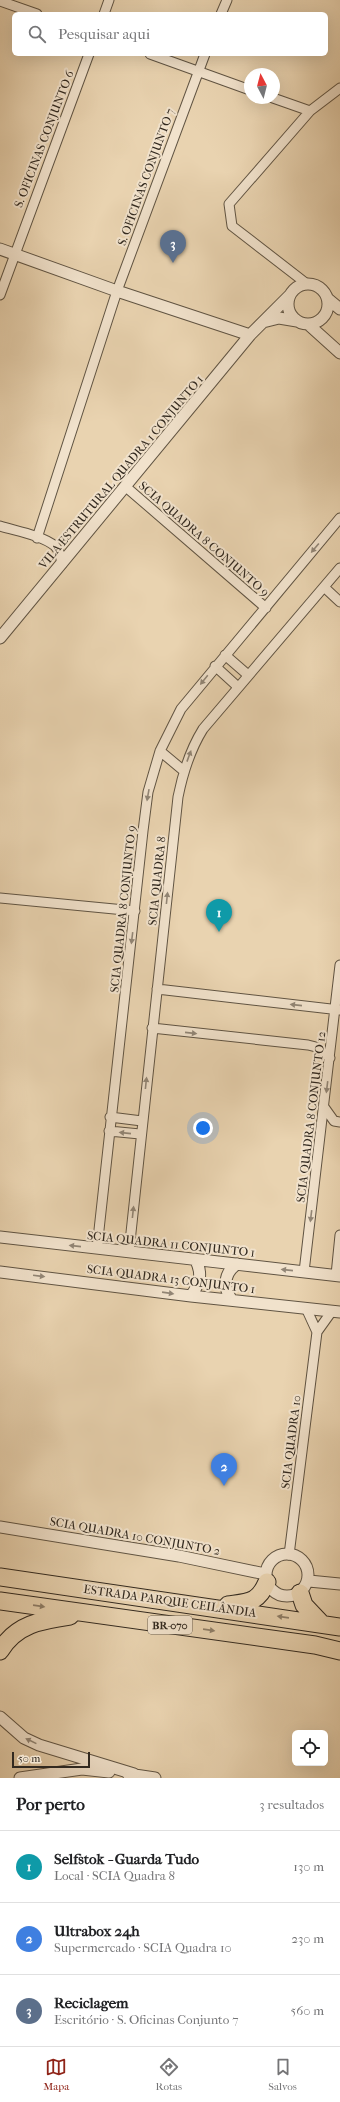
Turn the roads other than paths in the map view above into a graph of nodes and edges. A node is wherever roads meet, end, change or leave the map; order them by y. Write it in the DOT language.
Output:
graph roads {
  1 [pos="109,0"];
  2 [pos="227,0"];
  3 [pos="0,1"];
  4 [pos="31,12"];
  5 [pos="105,12"];
  6 [pos="222,12"];
  7 [pos="88,56"];
  8 [pos="156,56"];
  9 [pos="204,56"];
  10 [pos="198,71"];
  11 [pos="244,88"];
  12 [pos="340,88"];
  13 [pos="280,100"];
  14 [pos="310,111"];
  15 [pos="0,248"];
  16 [pos="14,254"];
  17 [pos="307,284"];
  18 [pos="117,291"];
  19 [pos="0,295"];
  20 [pos="290,295"];
  21 [pos="328,299"];
  22 [pos="340,309"];
  23 [pos="297,321"];
  24 [pos="263,323"];
  25 [pos="309,325"];
  26 [pos="250,335"];
  27 [pos="340,353"];
  28 [pos="126,487"];
  29 [pos="340,518"];
  30 [pos="0,526"];
  31 [pos="37,538"];
  32 [pos="62,564"];
  33 [pos="340,568"];
  34 [pos="324,587"];
  35 [pos="340,602"];
  36 [pos="266,608"];
  37 [pos="0,638"];
  38 [pos="225,655"];
  39 [pos="215,666"];
  40 [pos="248,675"];
  41 [pos="238,687"];
  42 [pos="160,750"];
  43 [pos="184,771"];
  44 [pos="0,898"];
  45 [pos="135,911"];
  46 [pos="340,965"];
  47 [pos="157,989"];
  48 [pos="337,1010"];
  49 [pos="152,1028"];
  50 [pos="330,1058"];
  51 [pos="324,1108"];
  52 [pos="110,1117"];
  53 [pos="142,1120"];
  54 [pos="340,1122"];
  55 [pos="109,1131"];
  56 [pos="140,1134"];
  57 [pos="340,1235"];
  58 [pos="0,1238"];
  59 [pos="97,1248"];
  60 [pos="129,1251"];
  61 [pos="194,1259"];
  62 [pos="237,1264"];
  63 [pos="0,1272"];
  64 [pos="304,1272"];
  65 [pos="338,1276"];
  66 [pos="191,1296"];
  67 [pos="230,1299"];
  68 [pos="306,1308"];
  69 [pos="336,1311"];
  70 [pos="317,1332"];
  71 [pos="0,1527"];
  72 [pos="289,1555"];
  73 [pos="0,1577"];
  74 [pos="266,1578"];
  75 [pos="340,1584"];
  76 [pos="305,1587"];
  77 [pos="0,1600"];
  78 [pos="196,1605"];
  79 [pos="88,1613"];
  80 [pos="321,1623"];
  81 [pos="340,1627"];
  82 [pos="0,1651"];
  83 [pos="340,1651"];
  84 [pos="0,1717"];
  85 [pos="134,1774"];
  86 [pos="20,1778"];
  87 [pos="155,1778"];
  1 -- 5 [label="street"];
  2 -- 6 [label="street"];
  3 -- 4 [label="street"];
  7 -- 16 [label="street, S. OFICINAS CONJUNTO 6"];
  8 -- 10 [label="street"];
  9 -- 10 [label="street, S. OFICINAS CONJUNTO 7"];
  10 -- 11 [label="street"];
  10 -- 18 [label="street, S. OFICINAS CONJUNTO 7"];
  12 -- 14 [label="street"];
  13 -- 14 [label="street"];
  14 -- 17 [label="street"];
  15 -- 16 [label="street"];
  16 -- 18 [label="street"];
  16 -- 19 [label="street, S. OFICINAS CONJUNTO 6"];
  17 -- 20 [label="street"];
  17 -- 21 [label="street"];
  18 -- 26 [label="street"];
  18 -- 31 [label="street, S. OFICINAS CONJUNTO 7"];
  20 -- 23 [label="street"];
  20 -- 24 [label="street, VILA ESTRUTURAL QUADRA 1 CONJUNTO 1"];
  21 -- 22 [label="street"];
  21 -- 25 [label="street"];
  23 -- 24 [label="street"];
  23 -- 25 [label="street"];
  24 -- 26 [label="street, VILA ESTRUTURAL QUADRA 1 CONJUNTO 1"];
  25 -- 27 [label="street"];
  26 -- 28 [label="street, VILA ESTRUTURAL QUADRA 1 CONJUNTO 1"];
  28 -- 32 [label="street, VILA ESTRUTURAL QUADRA 1 CONJUNTO 1"];
  28 -- 36 [label="street, SCIA QUADRA 8 CONJUNTO 9"];
  29 -- 36 [label="street, SCIA QUADRA 8 CONJUNTO 9, one-way"];
  30 -- 31 [label="street"];
  31 -- 32 [label="street"];
  32 -- 37 [label="street, VILA ESTRUTURAL QUADRA 1 CONJUNTO 1"];
  33 -- 34 [label="street, SCIA QUADRA 8"];
  34 -- 35 [label="street"];
  34 -- 40 [label="street, SCIA QUADRA 8"];
  36 -- 38 [label="street, SCIA QUADRA 8 CONJUNTO 9"];
  38 -- 39 [label="street, SCIA QUADRA 8 CONJUNTO 9"];
  38 -- 40 [label="street"];
  39 -- 41 [label="street"];
  39 -- 42 [label="street, SCIA QUADRA 8 CONJUNTO 9, one-way"];
  40 -- 41 [label="street, SCIA QUADRA 8"];
  43 -- 41 [label="street, SCIA QUADRA 8, one-way"];
  42 -- 43 [label="street"];
  42 -- 45 [label="street, SCIA QUADRA 8 CONJUNTO 9, one-way"];
  47 -- 43 [label="street, SCIA QUADRA 8, one-way"];
  44 -- 45 [label="street"];
  45 -- 52 [label="street, SCIA QUADRA 8 CONJUNTO 9, one-way"];
  46 -- 48 [label="street, SCIA QUADRA 8 CONJUNTO 12"];
  48 -- 47 [label="street, one-way"];
  47 -- 49 [label="street, SCIA QUADRA 8"];
  48 -- 50 [label="street, SCIA QUADRA 8 CONJUNTO 12"];
  49 -- 50 [label="street, one-way"];
  53 -- 49 [label="street, SCIA QUADRA 8, one-way"];
  50 -- 51 [label="street, SCIA QUADRA 8 CONJUNTO 12, one-way"];
  51 -- 54 [label="street"];
  51 -- 64 [label="street, SCIA QUADRA 8 CONJUNTO 12, one-way"];
  52 -- 53 [label="street"];
  52 -- 55 [label="street, SCIA QUADRA 8 CONJUNTO 9"];
  53 -- 56 [label="street, SCIA QUADRA 8"];
  56 -- 55 [label="street, one-way"];
  55 -- 59 [label="street, SCIA QUADRA 8 CONJUNTO 9"];
  60 -- 56 [label="street, SCIA QUADRA 8, one-way"];
  57 -- 65 [label="street"];
  59 -- 58 [label="street, SCIA QUADRA 11 CONJUNTO 1, one-way"];
  59 -- 60 [label="street, SCIA QUADRA 11 CONJUNTO 1"];
  60 -- 61 [label="street, SCIA QUADRA 11 CONJUNTO 1"];
  61 -- 62 [label="street, SCIA QUADRA 11 CONJUNTO 1"];
  61 -- 66 [label="street"];
  64 -- 62 [label="street, SCIA QUADRA 11 CONJUNTO 1, one-way"];
  62 -- 67 [label="street"];
  63 -- 66 [label="street, SCIA QUADRA 13 CONJUNTO 1, one-way"];
  64 -- 65 [label="street, SCIA QUADRA 11 CONJUNTO 1"];
  66 -- 67 [label="street, SCIA QUADRA 13 CONJUNTO 1"];
  67 -- 68 [label="street, SCIA QUADRA 13 CONJUNTO 1"];
  68 -- 69 [label="street, SCIA QUADRA 13 CONJUNTO 1"];
  68 -- 70 [label="street"];
  69 -- 70 [label="street, SCIA QUADRA 10"];
  70 -- 72 [label="street, SCIA QUADRA 10"];
  71 -- 74 [label="street, SCIA QUADRA 10 CONJUNTO 2"];
  72 -- 74 [label="street"];
  72 -- 76 [label="street"];
  73 -- 78 [label="highway, ESTRADA PARQUE CEILÂNDIA / BR-070"];
  74 -- 76 [label="street"];
  74 -- 78 [label="highway"];
  75 -- 76 [label="street"];
  76 -- 80 [label="highway"];
  77 -- 79 [label="highway, ESTRADA PARQUE CEILÂNDIA / BR-070, one-way"];
  80 -- 78 [label="highway, ESTRADA PARQUE CEILÂNDIA / BR-070, one-way"];
  79 -- 82 [label="highway"];
  79 -- 83 [label="highway, ESTRADA PARQUE CEILÂNDIA / BR-070, one-way"];
  80 -- 81 [label="highway, ESTRADA PARQUE CEILÂNDIA / BR-070"];
  85 -- 84 [label="street, one-way"];
  85 -- 86 [label="street"];
  85 -- 87 [label="street"];
}
